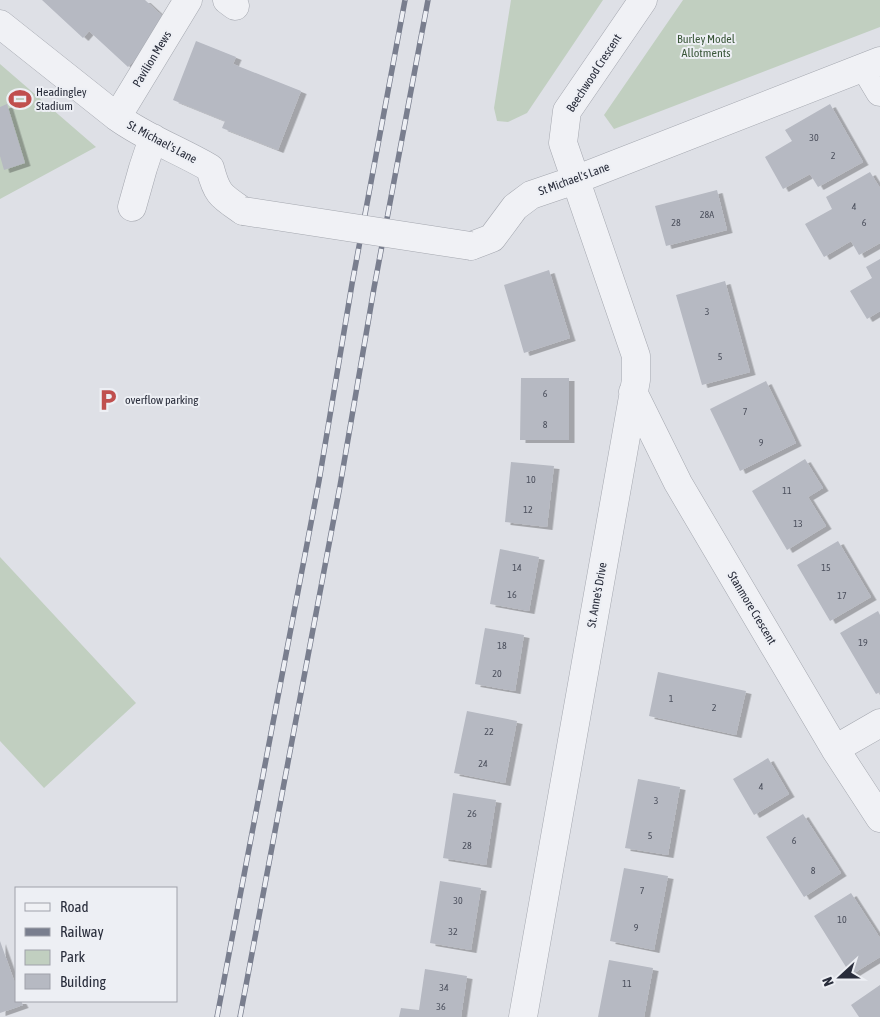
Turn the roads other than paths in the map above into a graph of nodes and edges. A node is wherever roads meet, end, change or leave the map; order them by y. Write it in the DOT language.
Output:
graph roads {
  1 [pos="188,0"];
  2 [pos="643,0"];
  3 [pos="0,24"];
  4 [pos="872,64"];
  5 [pos="880,92"];
  6 [pos="117,117"];
  7 [pos="153,138"];
  8 [pos="575,180"];
  9 [pos="132,207"];
  10 [pos="243,211"];
  11 [pos="633,392"];
  12 [pos="880,723"];
  13 [pos="835,749"];
  14 [pos="880,818"];
  15 [pos="523,1017"];
  1 -- 6 [label="street, Pavilion Mews"];
  2 -- 8 [label="street, Beechwood Crescent"];
  3 -- 6 [label="street, St. Michael's Lane"];
  4 -- 5 [label="street"];
  4 -- 8 [label="street, St Michael's Lane"];
  6 -- 7 [label="street, St. Michael's Lane"];
  7 -- 9 [label="street"];
  7 -- 10 [label="street, St. Michael's Lane"];
  8 -- 10 [label="street, St Michael's Lane, bridge"];
  8 -- 11 [label="street, St. Anne's Drive"];
  11 -- 13 [label="street, Stanmore Crescent"];
  11 -- 15 [label="street, St. Anne's Drive"];
  12 -- 13 [label="street"];
  13 -- 14 [label="street, Stanmore Crescent"];
}
